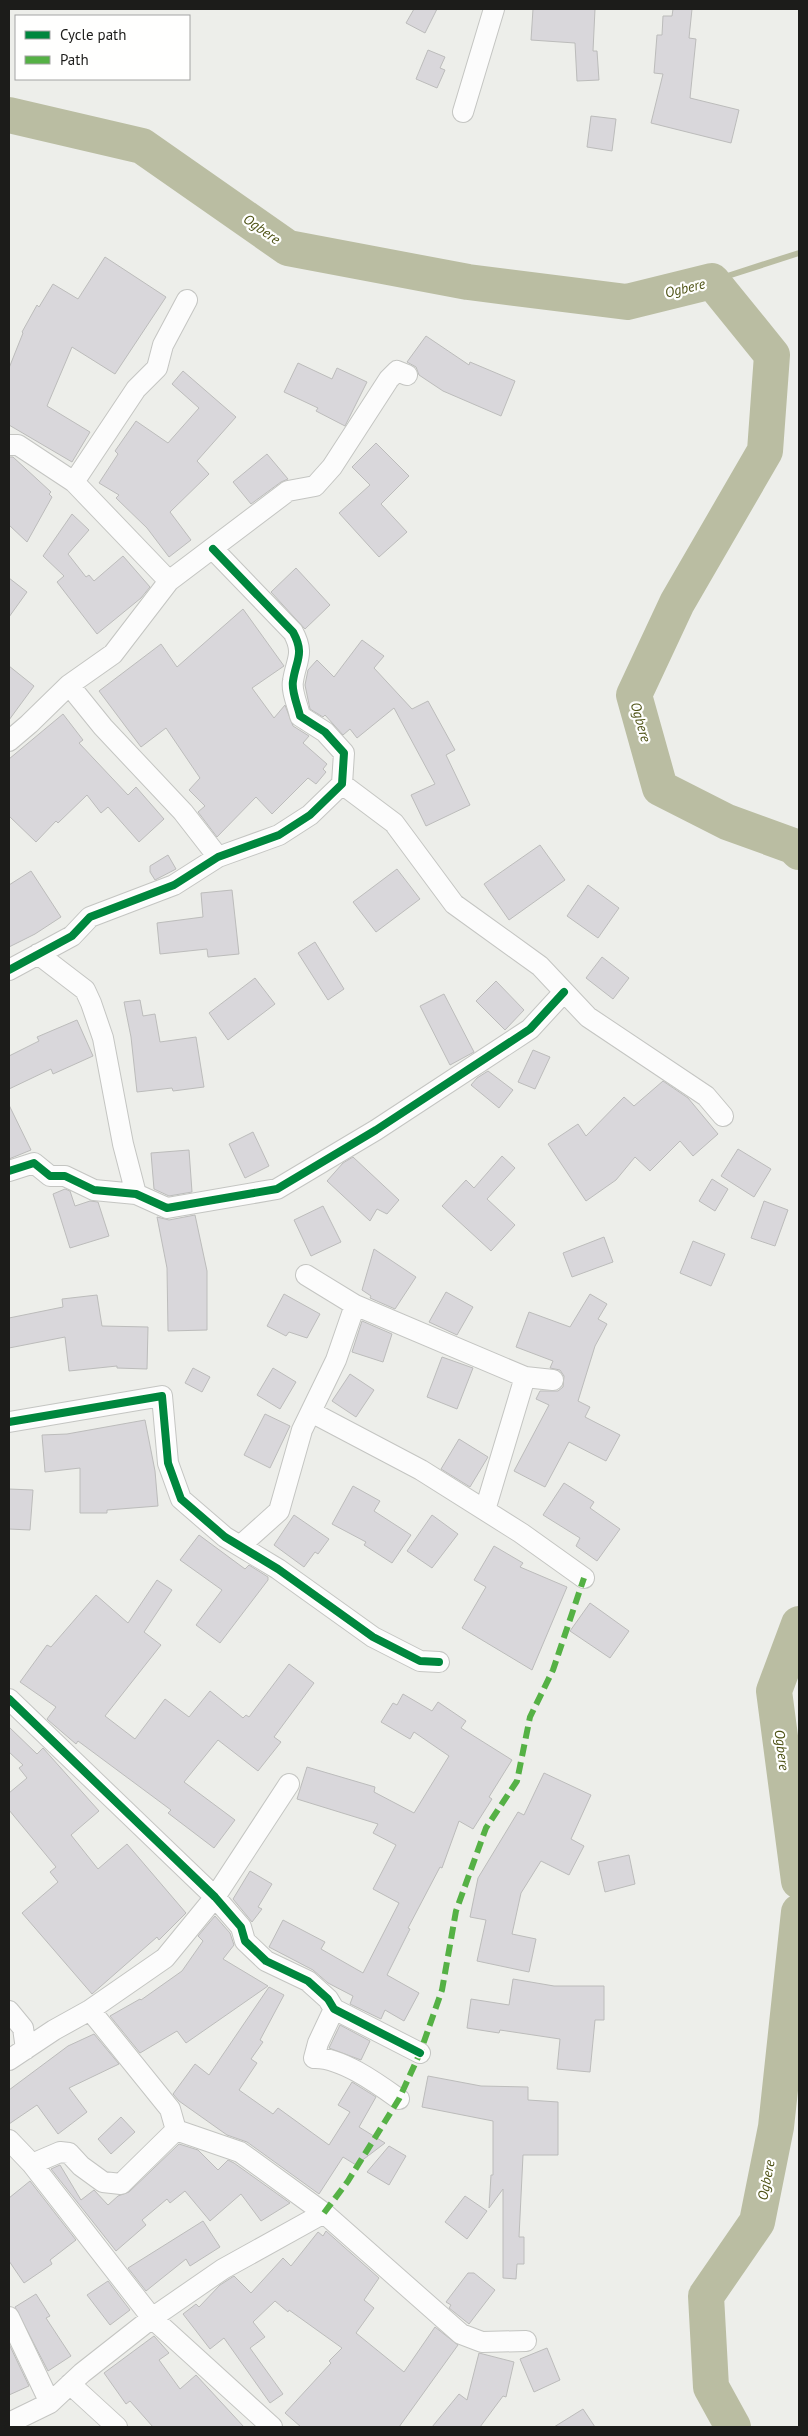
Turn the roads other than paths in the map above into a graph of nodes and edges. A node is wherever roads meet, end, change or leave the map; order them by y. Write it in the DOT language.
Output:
graph roads {
  1 [pos="494,9"];
  2 [pos="463,112"];
  3 [pos="186,300"];
  4 [pos="407,375"];
  5 [pos="9,445"];
  6 [pos="74,482"];
  7 [pos="213,549"];
  8 [pos="170,581"];
  9 [pos="68,685"];
  10 [pos="9,741"];
  11 [pos="342,784"];
  12 [pos="218,857"];
  13 [pos="38,954"];
  14 [pos="9,970"];
  15 [pos="564,992"];
  16 [pos="723,1116"];
  17 [pos="9,1170"];
  18 [pos="136,1194"];
  19 [pos="306,1275"];
  20 [pos="355,1305"];
  21 [pos="525,1377"];
  22 [pos="552,1380"];
  23 [pos="311,1412"];
  24 [pos="9,1422"];
  25 [pos="485,1510"];
  26 [pos="240,1546"];
  27 [pos="584,1578"];
  28 [pos="439,1662"];
  29 [pos="9,1699"];
  30 [pos="289,1784"];
  31 [pos="215,1897"];
  32 [pos="334,2009"];
  33 [pos="90,2010"];
  34 [pos="9,2011"];
  35 [pos="23,2028"];
  36 [pos="54,2030"];
  37 [pos="26,2049"];
  38 [pos="420,2053"];
  39 [pos="9,2060"];
  40 [pos="399,2099"];
  41 [pos="176,2130"];
  42 [pos="9,2140"];
  43 [pos="32,2164"];
  44 [pos="324,2213"];
  45 [pos="9,2317"];
  46 [pos="152,2318"];
  47 [pos="526,2341"];
  48 [pos="70,2384"];
  49 [pos="50,2403"];
  50 [pos="9,2423"];
  51 [pos="117,2427"];
  52 [pos="272,2427"];
  1 -- 2 [label="street"];
  3 -- 6 [label="street"];
  4 -- 7 [label="street"];
  5 -- 6 [label="street"];
  6 -- 8 [label="street"];
  7 -- 8 [label="street"];
  7 -- 11 [label="street"];
  8 -- 9 [label="street"];
  9 -- 10 [label="street"];
  9 -- 12 [label="street"];
  11 -- 12 [label="street"];
  11 -- 15 [label="street"];
  12 -- 13 [label="street"];
  13 -- 14 [label="street"];
  13 -- 18 [label="street"];
  15 -- 16 [label="street"];
  15 -- 18 [label="street"];
  17 -- 18 [label="street"];
  19 -- 20 [label="street"];
  20 -- 21 [label="street"];
  20 -- 23 [label="street"];
  21 -- 22 [label="street"];
  21 -- 25 [label="street"];
  23 -- 25 [label="street"];
  23 -- 26 [label="street"];
  24 -- 26 [label="street"];
  25 -- 27 [label="street"];
  26 -- 28 [label="street"];
  29 -- 31 [label="street"];
  30 -- 31 [label="street"];
  31 -- 32 [label="street"];
  31 -- 33 [label="street"];
  32 -- 38 [label="street"];
  32 -- 40 [label="street"];
  33 -- 36 [label="street"];
  33 -- 41 [label="street"];
  34 -- 35 [label="street"];
  35 -- 36 [label="street"];
  35 -- 37 [label="street"];
  36 -- 37 [label="street"];
  37 -- 39 [label="street"];
  41 -- 43 [label="street"];
  41 -- 44 [label="street"];
  42 -- 43 [label="street"];
  43 -- 46 [label="street"];
  44 -- 46 [label="street"];
  44 -- 47 [label="street"];
  45 -- 49 [label="street"];
  46 -- 48 [label="street"];
  46 -- 52 [label="street"];
  48 -- 49 [label="street"];
  48 -- 51 [label="street"];
  49 -- 50 [label="street"];
}
